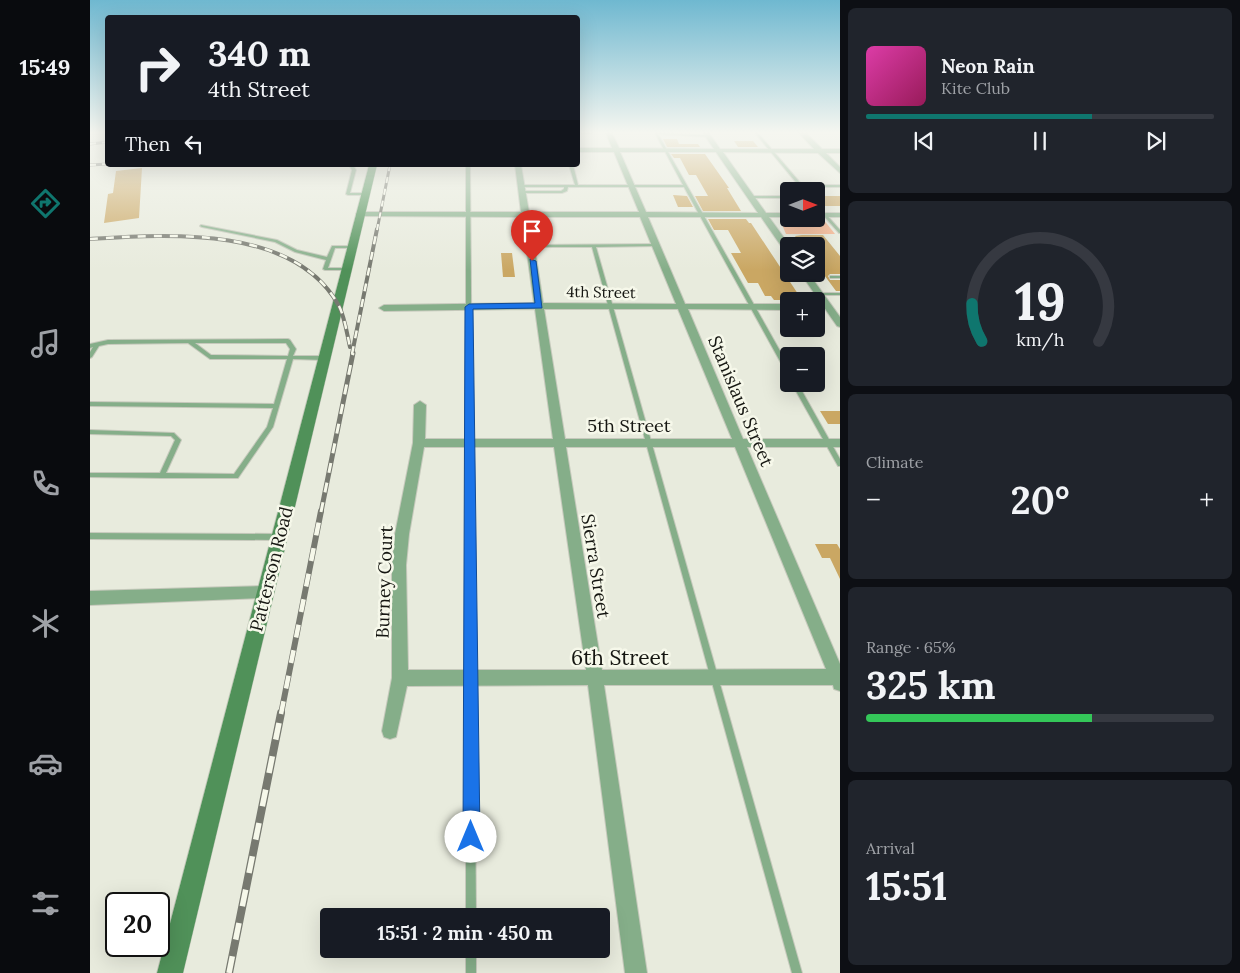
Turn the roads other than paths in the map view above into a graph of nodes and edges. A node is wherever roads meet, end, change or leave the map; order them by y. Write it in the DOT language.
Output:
graph roads {
  1 [pos="352,178"];
  2 [pos="369,178"];
  3 [pos="468,178"];
  4 [pos="520,178"];
  5 [pos="575,178"];
  6 [pos="629,178"];
  7 [pos="680,178"];
  8 [pos="737,178"];
  9 [pos="577,186"];
  10 [pos="632,186"];
  11 [pos="685,186"];
  12 [pos="825,186"];
  13 [pos="840,186"];
  14 [pos="522,190"];
  15 [pos="365,194"];
  16 [pos="750,197"];
  17 [pos="780,197"];
  18 [pos="360,214"];
  19 [pos="468,214"];
  20 [pos="526,214"];
  21 [pos="645,215"];
  22 [pos="702,215"];
  23 [pos="763,215"];
  24 [pos="780,215"];
  25 [pos="826,215"];
  26 [pos="840,215"];
  27 [pos="202,226"];
  28 [pos="840,232"];
  29 [pos="780,239"];
  30 [pos="530,246"];
  31 [pos="594,246"];
  32 [pos="657,246"];
  33 [pos="352,247"];
  34 [pos="329,259"];
  35 [pos="347,269"];
  36 [pos="832,277"];
  37 [pos="840,277"];
  38 [pos="825,294"];
  39 [pos="840,294"];
  40 [pos="825,303"];
  41 [pos="539,306"];
  42 [pos="469,307"];
  43 [pos="612,307"];
  44 [pos="840,307"];
  45 [pos="384,308"];
  46 [pos="683,308"];
  47 [pos="753,308"];
  48 [pos="780,308"];
  49 [pos="828,308"];
  50 [pos="840,324"];
  51 [pos="190,342"];
  52 [pos="93,345"];
  53 [pos="90,356"];
  54 [pos="780,356"];
  55 [pos="290,357"];
  56 [pos="323,358"];
  57 [pos="800,392"];
  58 [pos="90,404"];
  59 [pos="420,405"];
  60 [pos="276,406"];
  61 [pos="90,432"];
  62 [pos="558,442"];
  63 [pos="650,442"];
  64 [pos="419,443"];
  65 [pos="469,443"];
  66 [pos="740,443"];
  67 [pos="834,443"];
  68 [pos="840,464"];
  69 [pos="90,475"];
  70 [pos="162,476"];
  71 [pos="90,536"];
  72 [pos="279,537"];
  73 [pos="265,592"];
  74 [pos="90,598"];
  75 [pos="400,678"];
  76 [pos="471,678"];
  77 [pos="595,678"];
  78 [pos="714,678"];
  79 [pos="839,679"];
  80 [pos="390,731"];
  81 [pos="471,908"];
  82 [pos="471,958"];
  83 [pos="170,973"];
  84 [pos="471,973"];
  85 [pos="636,973"];
  86 [pos="797,973"];
  1 -- 15 [label="lane"];
  2 -- 15 [label="main road, Patterson Road"];
  3 -- 19 [label="lane"];
  4 -- 14 [label="street, Sierra Street"];
  5 -- 9 [label="lane"];
  6 -- 10 [label="street, Stanislaus Street"];
  7 -- 11 [label="lane"];
  8 -- 16 [label="street"];
  9 -- 10 [label="lane"];
  9 -- 14 [label="lane"];
  10 -- 11 [label="lane"];
  10 -- 21 [label="street, Stanislaus Street"];
  11 -- 22 [label="lane"];
  12 -- 13 [label="lane"];
  14 -- 20 [label="street, Sierra Street"];
  15 -- 18 [label="main road, Patterson Road"];
  16 -- 17 [label="lane"];
  16 -- 23 [label="street"];
  18 -- 19 [label="street"];
  18 -- 33 [label="main road, Patterson Road"];
  19 -- 20 [label="street"];
  19 -- 42 [label="lane"];
  20 -- 21 [label="street"];
  20 -- 30 [label="street, Sierra Street"];
  21 -- 22 [label="street"];
  21 -- 32 [label="street, Stanislaus Street"];
  22 -- 23 [label="street"];
  22 -- 47 [label="lane"];
  23 -- 24 [label="street"];
  23 -- 29 [label="street"];
  25 -- 26 [label="street"];
  25 -- 28 [label="lane"];
  27 -- 34 [label="lane"];
  30 -- 31 [label="lane"];
  30 -- 41 [label="street, Sierra Street"];
  31 -- 32 [label="lane"];
  31 -- 43 [label="lane"];
  32 -- 46 [label="street, Stanislaus Street"];
  33 -- 34 [label="lane"];
  33 -- 35 [label="main road, Patterson Road"];
  34 -- 35 [label="lane"];
  35 -- 56 [label="main road, Patterson Road"];
  36 -- 37 [label="lane"];
  38 -- 39 [label="lane"];
  40 -- 49 [label="street"];
  41 -- 42 [label="street, 4th Street"];
  41 -- 43 [label="street, 4th Street"];
  41 -- 62 [label="street, Sierra Street"];
  42 -- 45 [label="street, 4th Street"];
  42 -- 65 [label="lane"];
  43 -- 46 [label="street, 4th Street"];
  43 -- 63 [label="lane"];
  44 -- 49 [label="street"];
  46 -- 47 [label="street, 4th Street"];
  46 -- 66 [label="street, Stanislaus Street"];
  47 -- 48 [label="street, 4th Street"];
  47 -- 54 [label="lane"];
  49 -- 50 [label="street"];
  51 -- 52 [label="lane"];
  51 -- 55 [label="lane"];
  51 -- 55 [label="lane"];
  52 -- 53 [label="lane"];
  55 -- 56 [label="lane"];
  55 -- 60 [label="lane"];
  56 -- 72 [label="main road, Patterson Road"];
  57 -- 67 [label="lane"];
  58 -- 60 [label="lane"];
  59 -- 64 [label="street, Burney Court"];
  60 -- 70 [label="lane"];
  61 -- 70 [label="lane"];
  62 -- 63 [label="street, 5th Street"];
  62 -- 65 [label="street, 5th Street"];
  62 -- 77 [label="street, Sierra Street"];
  63 -- 66 [label="street, 5th Street"];
  63 -- 78 [label="lane"];
  64 -- 65 [label="street, 5th Street"];
  64 -- 75 [label="street, Burney Court"];
  65 -- 76 [label="lane"];
  66 -- 67 [label="street, 5th Street"];
  66 -- 79 [label="street, Stanislaus Street"];
  67 -- 68 [label="lane"];
  69 -- 70 [label="lane"];
  71 -- 72 [label="lane"];
  72 -- 73 [label="main road, Patterson Road"];
  73 -- 74 [label="street"];
  73 -- 83 [label="main road, Patterson Road"];
  75 -- 76 [label="street, 6th Street"];
  75 -- 80 [label="street, Burney Court"];
  76 -- 77 [label="street, 6th Street"];
  76 -- 81 [label="lane"];
  77 -- 78 [label="street, 6th Street"];
  77 -- 85 [label="street, Sierra Street"];
  78 -- 79 [label="street, 6th Street"];
  78 -- 86 [label="lane"];
  82 -- 84 [label="lane"];
}
